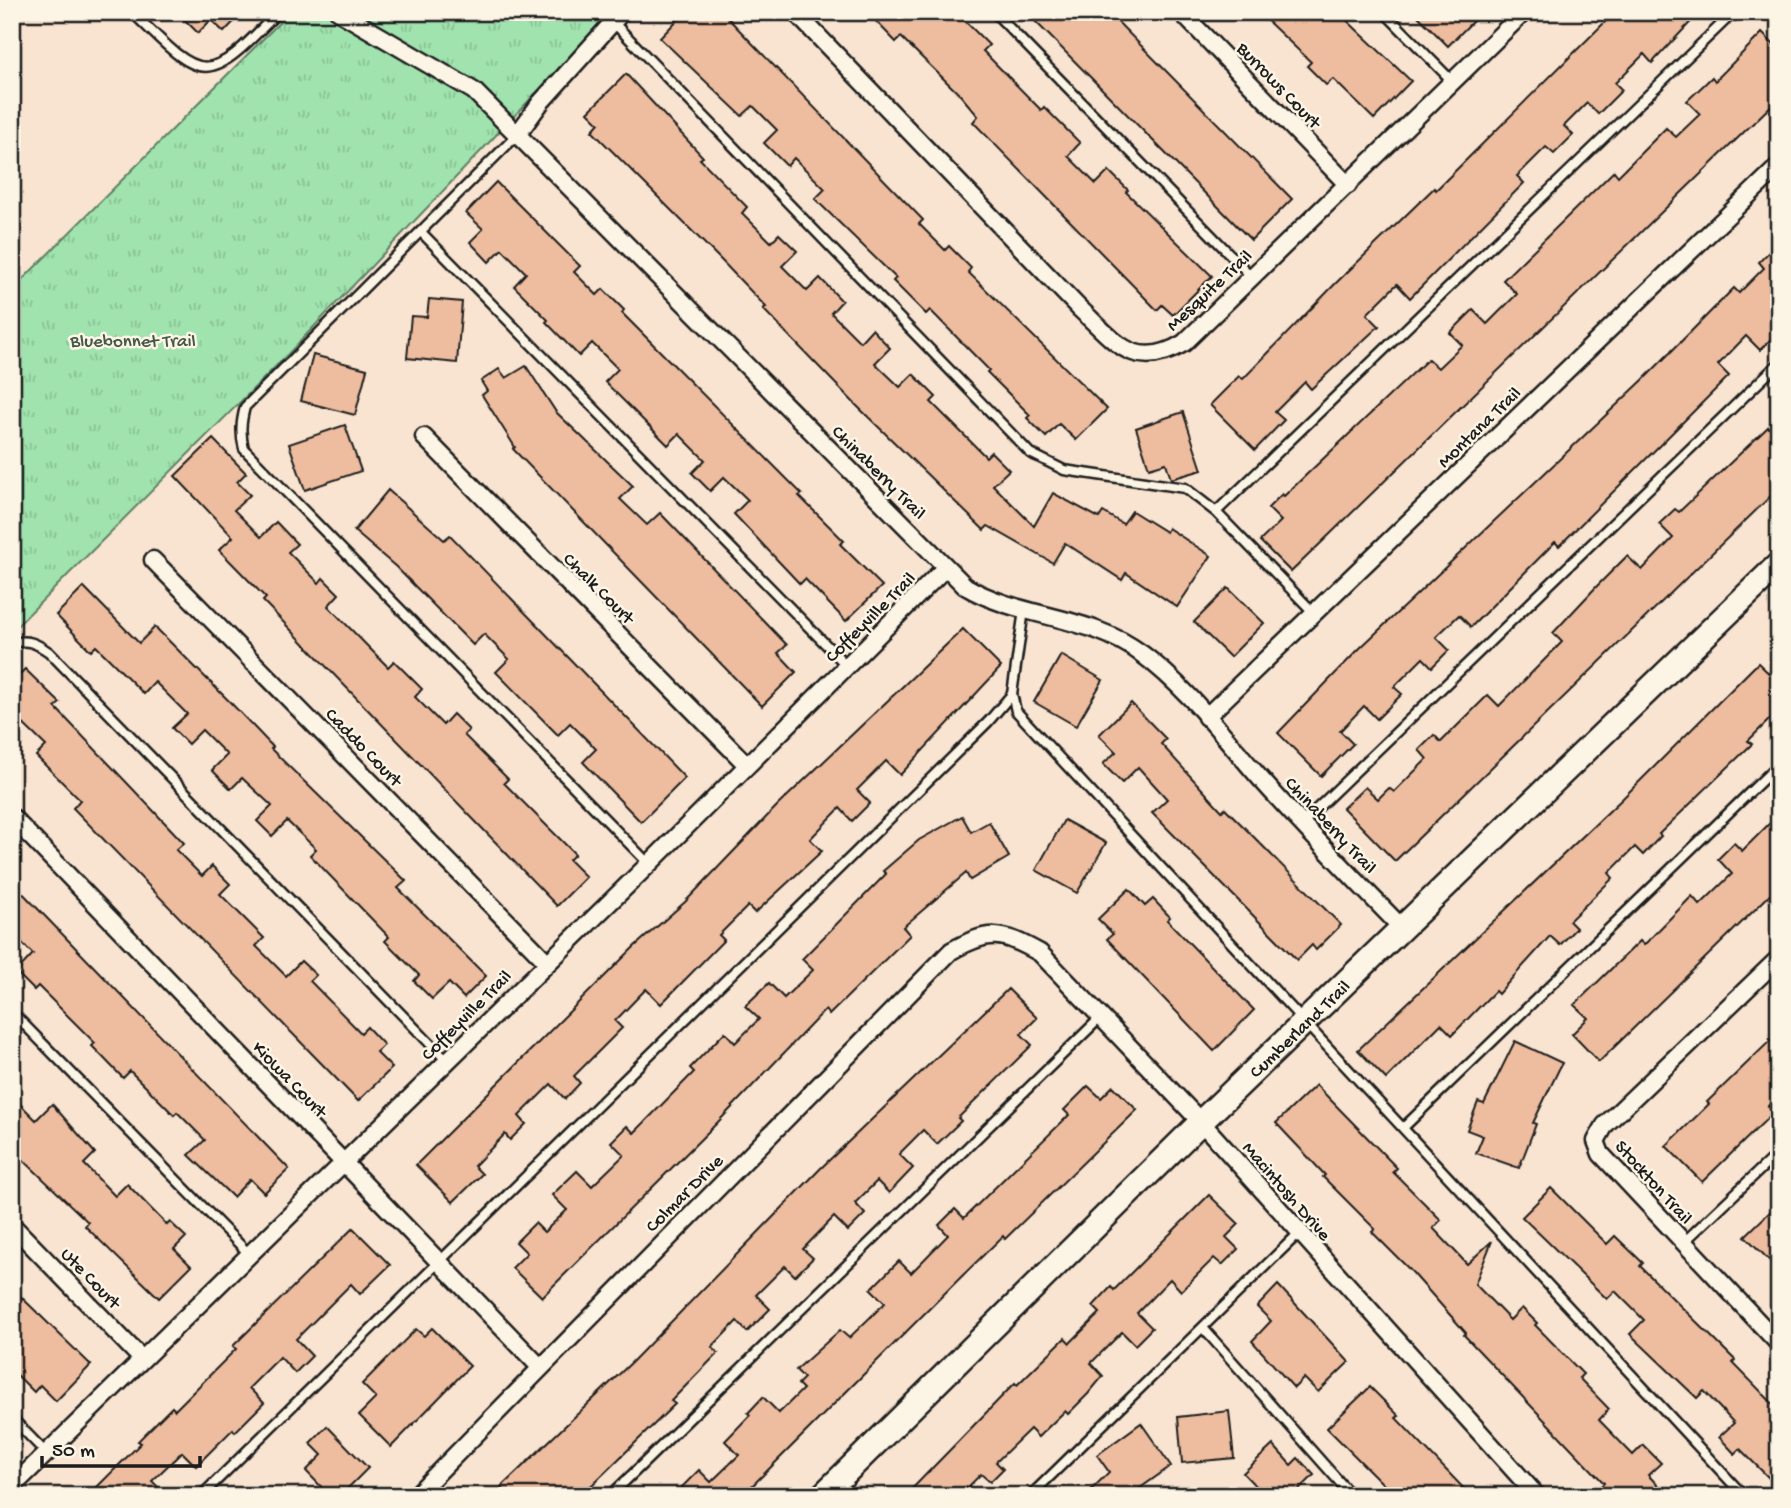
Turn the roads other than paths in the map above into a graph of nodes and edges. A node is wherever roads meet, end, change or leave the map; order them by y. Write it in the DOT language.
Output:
graph roads {
  1 [pos="132,12"];
  2 [pos="278,12"];
  3 [pos="339,12"];
  4 [pos="795,12"];
  5 [pos="994,12"];
  6 [pos="1181,12"];
  7 [pos="1384,12"];
  8 [pos="1524,12"];
  9 [pos="1734,12"];
  10 [pos="617,17"];
  11 [pos="1453,82"];
  12 [pos="517,135"];
  13 [pos="1779,166"];
  14 [pos="1348,185"];
  15 [pos="421,232"];
  16 [pos="1252,277"];
  17 [pos="1779,363"];
  18 [pos="424,437"];
  19 [pos="1216,512"];
  20 [pos="153,559"];
  21 [pos="1779,564"];
  22 [pos="945,568"];
  23 [pos="1024,609"];
  24 [pos="1314,613"];
  25 [pos="12,643"];
  26 [pos="848,667"];
  27 [pos="1012,694"];
  28 [pos="1206,717"];
  29 [pos="1779,764"];
  30 [pos="747,765"];
  31 [pos="12,817"];
  32 [pos="1301,824"];
  33 [pos="649,864"];
  34 [pos="1402,928"];
  35 [pos="992,934"];
  36 [pos="1779,958"];
  37 [pos="547,962"];
  38 [pos="12,1012"];
  39 [pos="1100,1018"];
  40 [pos="1307,1022"];
  41 [pos="447,1061"];
  42 [pos="1201,1122"];
  43 [pos="1404,1126"];
  44 [pos="1779,1152"];
  45 [pos="344,1164"];
  46 [pos="12,1225"];
  47 [pos="1298,1234"];
  48 [pos="1683,1243"];
  49 [pos="250,1255"];
  50 [pos="441,1262"];
  51 [pos="1203,1328"];
  52 [pos="1779,1344"];
  53 [pos="141,1359"];
  54 [pos="540,1367"];
  55 [pos="12,1418"];
  56 [pos="46,1453"];
  57 [pos="12,1487"];
  58 [pos="201,1496"];
  59 [pos="415,1496"];
  60 [pos="610,1496"];
  61 [pos="822,1496"];
  62 [pos="1030,1496"];
  63 [pos="1352,1496"];
  64 [pos="1537,1496"];
  65 [pos="1744,1496"];
  1 -- 2 [label="lane"];
  3 -- 12 [label="street, Chinaberry Trail"];
  4 -- 16 [label="street, Mesquite Trail"];
  5 -- 16 [label="lane"];
  6 -- 14 [label="street, Burrows Court"];
  7 -- 11 [label="lane"];
  8 -- 11 [label="street, Mesquite Trail"];
  9 -- 19 [label="lane"];
  10 -- 12 [label="street"];
  10 -- 19 [label="lane"];
  11 -- 14 [label="street, Mesquite Trail"];
  12 -- 15 [label="lane"];
  12 -- 22 [label="street, Chinaberry Trail"];
  13 -- 24 [label="street, Montana Trail"];
  14 -- 16 [label="street, Mesquite Trail"];
  15 -- 26 [label="lane"];
  15 -- 33 [label="lane"];
  17 -- 32 [label="lane"];
  18 -- 30 [label="street, Chalk Court"];
  19 -- 24 [label="lane"];
  20 -- 37 [label="street, Caddo Court"];
  21 -- 34 [label="street, Cumberland Trail"];
  22 -- 23 [label="street, Chinaberry Trail"];
  22 -- 26 [label="street, Coffeyville Trail"];
  23 -- 27 [label="lane"];
  23 -- 28 [label="street, Chinaberry Trail"];
  24 -- 28 [label="street, Montana Trail"];
  25 -- 41 [label="lane"];
  26 -- 30 [label="street, Coffeyville Trail"];
  27 -- 40 [label="lane"];
  27 -- 50 [label="lane"];
  28 -- 32 [label="street, Chinaberry Trail"];
  29 -- 43 [label="lane"];
  30 -- 33 [label="street, Coffeyville Trail"];
  31 -- 45 [label="street, Kiowa Court"];
  32 -- 34 [label="street, Chinaberry Trail"];
  33 -- 37 [label="street, Coffeyville Trail"];
  34 -- 40 [label="street, Cumberland Trail"];
  35 -- 39 [label="street, Macintosh Drive"];
  35 -- 54 [label="street, Colmar Drive"];
  36 -- 48 [label="street, Stockton Trail"];
  37 -- 41 [label="street, Coffeyville Trail"];
  38 -- 49 [label="lane"];
  39 -- 42 [label="street, Macintosh Drive"];
  39 -- 60 [label="lane"];
  40 -- 42 [label="street, Cumberland Trail"];
  40 -- 43 [label="lane"];
  41 -- 45 [label="street, Coffeyville Trail"];
  42 -- 47 [label="street, Macintosh Drive"];
  42 -- 61 [label="street, Cumberland Trail"];
  43 -- 65 [label="lane"];
  44 -- 48 [label="lane"];
  45 -- 49 [label="street, Coffeyville Trail"];
  45 -- 50 [label="street, Kiowa Court"];
  46 -- 53 [label="street, Ute Court"];
  47 -- 51 [label="lane"];
  47 -- 64 [label="street, Macintosh Drive"];
  48 -- 52 [label="street, Stockton Trail"];
  49 -- 53 [label="street, Coffeyville Trail"];
  50 -- 54 [label="street, Kiowa Court"];
  50 -- 58 [label="lane"];
  51 -- 62 [label="lane"];
  51 -- 63 [label="lane"];
  53 -- 56 [label="street, Coffeyville Trail"];
  54 -- 59 [label="street, Colmar Drive"];
  55 -- 56 [label="lane"];
  56 -- 57 [label="street, Coffeyville Trail"];
}
